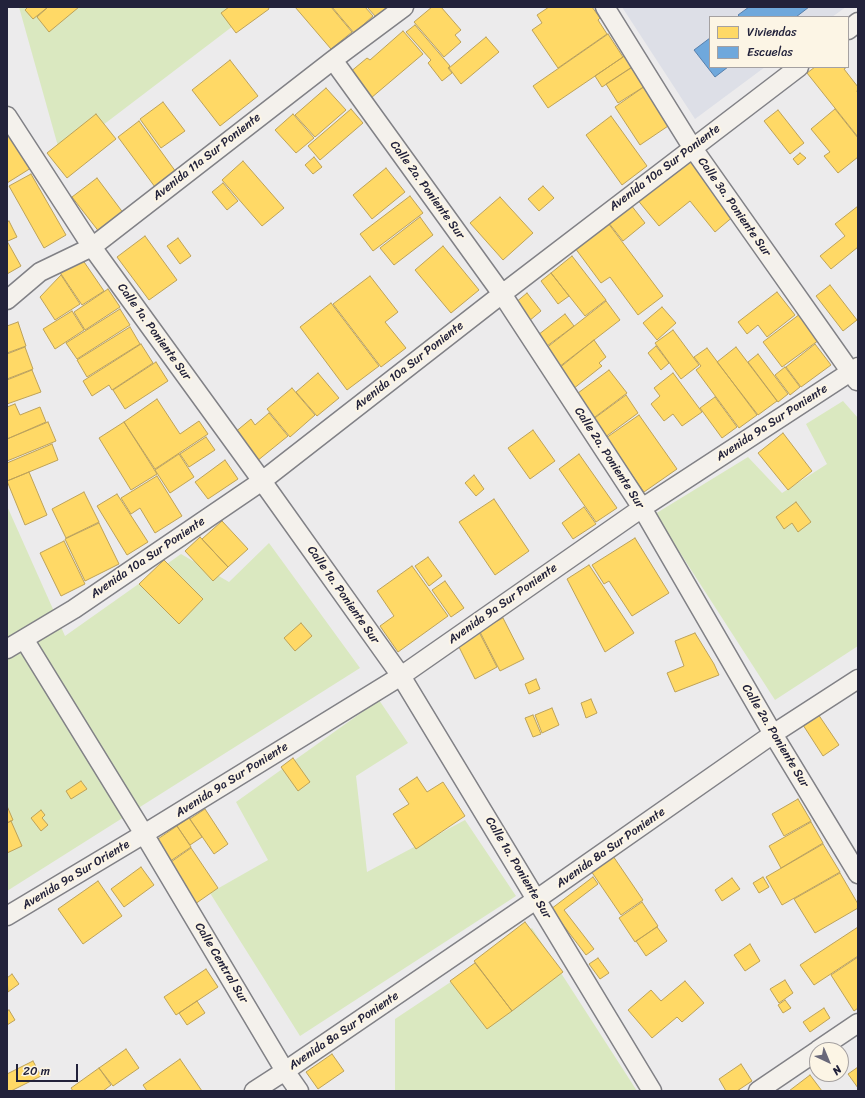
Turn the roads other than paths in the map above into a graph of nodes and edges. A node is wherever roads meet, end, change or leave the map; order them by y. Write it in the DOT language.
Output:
graph roads {
  1 [pos="404,7"];
  2 [pos="605,7"];
  3 [pos="858,22"];
  4 [pos="849,29"];
  5 [pos="333,60"];
  6 [pos="798,68"];
  7 [pos="7,116"];
  8 [pos="692,148"];
  9 [pos="92,247"];
  10 [pos="502,294"];
  11 [pos="7,300"];
  12 [pos="855,374"];
  13 [pos="262,481"];
  14 [pos="642,508"];
  15 [pos="24,639"];
  16 [pos="7,649"];
  17 [pos="401,676"];
  18 [pos="858,679"];
  19 [pos="773,734"];
  20 [pos="144,834"];
  21 [pos="858,874"];
  22 [pos="537,899"];
  23 [pos="7,916"];
  24 [pos="858,1023"];
  25 [pos="830,1042"];
  26 [pos="809,1056"];
  27 [pos="285,1071"];
  28 [pos="254,1091"];
  29 [pos="299,1091"];
  30 [pos="652,1091"];
  31 [pos="758,1091"];
  1 -- 5 [label="street, Avenida 11a Sur Poniente"];
  2 -- 8 [label="street, Calle 3a. Poniente Sur"];
  3 -- 4 [label="street"];
  5 -- 9 [label="street, Avenida 11a Sur Poniente"];
  5 -- 10 [label="street, Calle 2a. Poniente Sur"];
  6 -- 8 [label="street, Avenida 10a Sur Poniente"];
  7 -- 9 [label="street, Calle 1a. Poniente Sur"];
  8 -- 10 [label="street, Avenida 10a Sur Poniente"];
  8 -- 12 [label="street, Calle 3a. Poniente Sur"];
  9 -- 11 [label="street, Avenida 11a Sur Poniente"];
  9 -- 13 [label="street, Calle 1a. Poniente Sur"];
  10 -- 13 [label="street, Avenida 10a Sur Poniente"];
  10 -- 14 [label="street, Calle 2a. Poniente Sur"];
  12 -- 14 [label="street, Avenida 9a Sur Poniente"];
  13 -- 15 [label="street, Avenida 10a Sur Poniente"];
  13 -- 17 [label="street, Calle 1a. Poniente Sur"];
  14 -- 17 [label="street, Avenida 9a Sur Poniente"];
  14 -- 19 [label="street, Calle 2a. Poniente Sur"];
  15 -- 16 [label="street, Avenida 10a Sur Poniente"];
  15 -- 20 [label="street, Calle Central Sur"];
  17 -- 20 [label="street, Avenida 9a Sur Poniente"];
  17 -- 22 [label="street, Calle 1a. Poniente Sur"];
  18 -- 19 [label="street, Avenida 8a Sur Poniente"];
  19 -- 21 [label="street, Calle 2a. Poniente Sur"];
  19 -- 22 [label="street, Avenida 8a Sur Poniente"];
  20 -- 23 [label="street, Avenida 9a Sur Oriente"];
  20 -- 27 [label="street, Calle Central Sur"];
  22 -- 27 [label="street, Avenida 8a Sur Poniente"];
  22 -- 30 [label="street, Calle 1a. Poniente Sur"];
  24 -- 25 [label="street"];
  26 -- 31 [label="street"];
  27 -- 28 [label="street, Avenida 8a Sur Poniente"];
  27 -- 29 [label="street, Calle Central Sur"];
}
